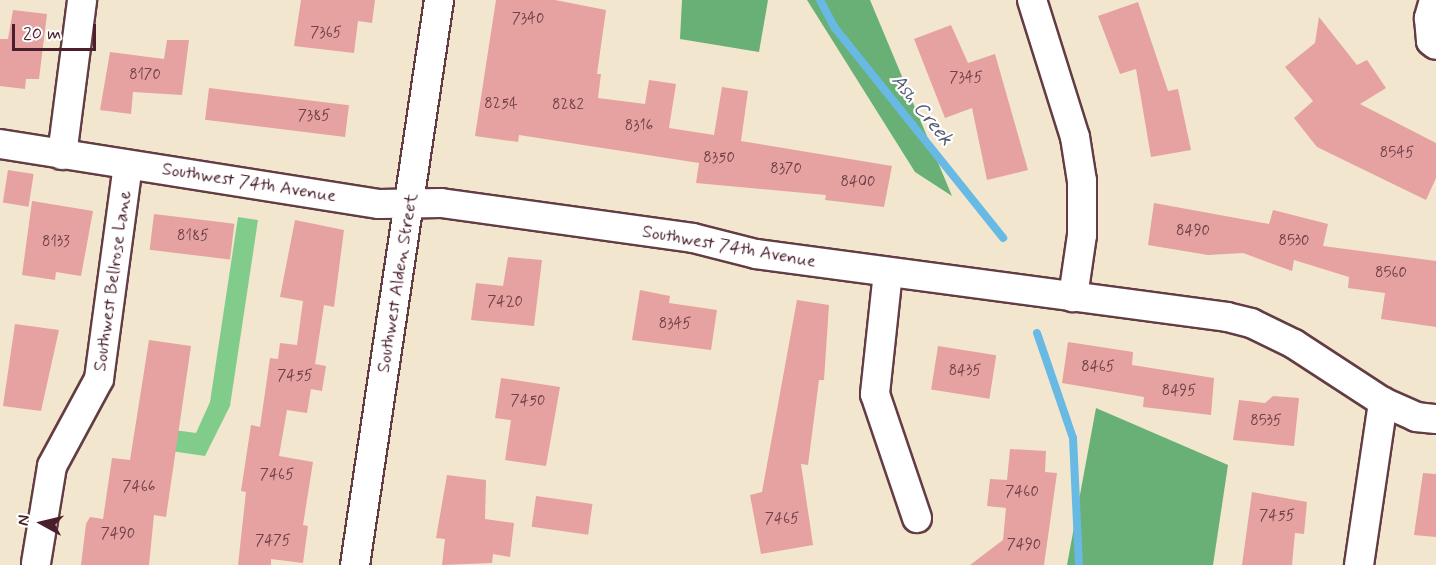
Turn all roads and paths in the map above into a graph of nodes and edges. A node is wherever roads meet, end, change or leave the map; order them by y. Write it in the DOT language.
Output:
graph roads {
  1 [pos="82,0"];
  2 [pos="439,0"];
  3 [pos="1032,0"];
  4 [pos="1434,0"];
  5 [pos="1434,43"];
  6 [pos="0,144"];
  7 [pos="62,155"];
  8 [pos="128,165"];
  9 [pos="410,203"];
  10 [pos="888,272"];
  11 [pos="1073,297"];
  12 [pos="1383,402"];
  13 [pos="1436,419"];
  14 [pos="917,518"];
  15 [pos="36,563"];
  16 [pos="355,565"];
  17 [pos="1359,565"];
  1 -- 7 [label="street"];
  2 -- 9 [label="street, Southwest Alden Street"];
  3 -- 11 [label="street"];
  4 -- 5 [label="street"];
  6 -- 7 [label="street, Southwest 74th Avenue"];
  7 -- 8 [label="street, Southwest 74th Avenue"];
  8 -- 9 [label="street, Southwest 74th Avenue"];
  8 -- 15 [label="street, Southwest Bellrose Lane"];
  9 -- 10 [label="street, Southwest 74th Avenue"];
  9 -- 16 [label="street, Southwest Alden Street"];
  10 -- 11 [label="street, Southwest 74th Avenue"];
  10 -- 14 [label="street"];
  11 -- 12 [label="street, Southwest 74th Avenue"];
  12 -- 13 [label="street, Southwest 74th Avenue"];
  12 -- 17 [label="street"];
}
